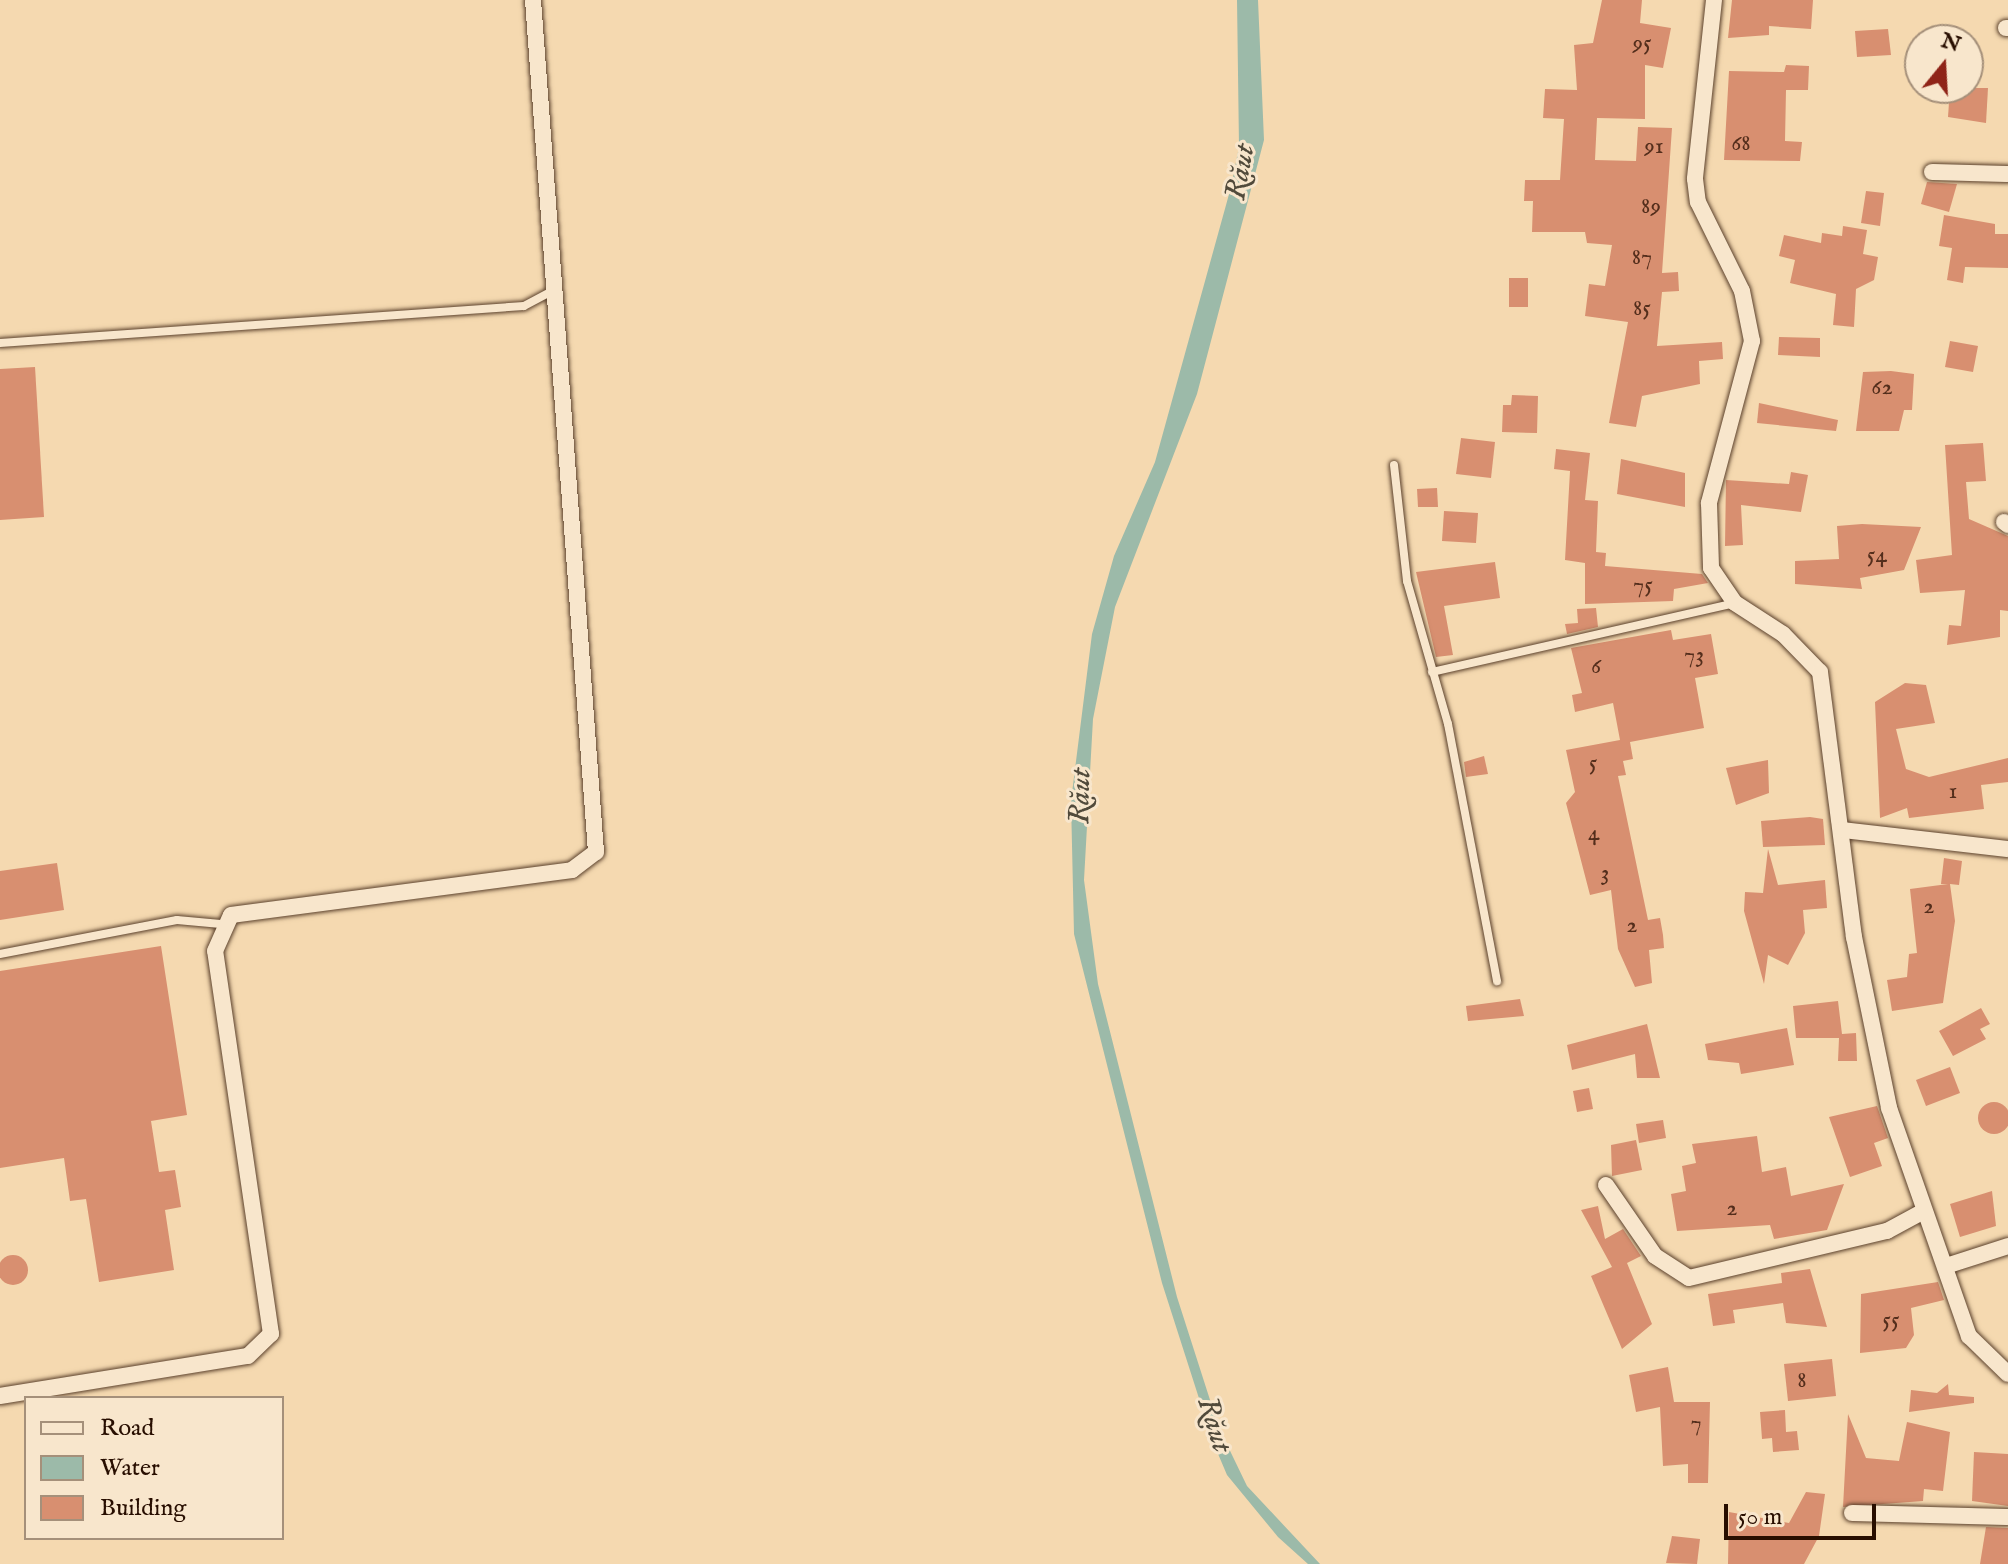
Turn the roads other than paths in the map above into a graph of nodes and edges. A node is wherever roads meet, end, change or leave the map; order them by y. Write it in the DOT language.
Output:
graph roads {
  1 [pos="533,0"];
  2 [pos="1714,0"];
  3 [pos="1932,172"];
  4 [pos="2008,174"];
  5 [pos="555,289"];
  6 [pos="0,343"];
  7 [pos="1394,465"];
  8 [pos="1735,603"];
  9 [pos="1432,672"];
  10 [pos="1843,830"];
  11 [pos="2008,849"];
  12 [pos="221,924"];
  13 [pos="0,954"];
  14 [pos="1497,981"];
  15 [pos="1606,1185"];
  16 [pos="1924,1211"];
  17 [pos="2008,1246"];
  18 [pos="1946,1266"];
  19 [pos="2008,1374"];
  20 [pos="0,1396"];
  21 [pos="1852,1513"];
  22 [pos="2008,1517"];
  1 -- 5 [label="street"];
  2 -- 8 [label="street"];
  3 -- 4 [label="street"];
  5 -- 6 [label="lane"];
  5 -- 12 [label="street"];
  7 -- 9 [label="lane"];
  8 -- 9 [label="lane"];
  8 -- 10 [label="street"];
  9 -- 14 [label="lane"];
  10 -- 11 [label="street"];
  10 -- 16 [label="street"];
  12 -- 13 [label="lane"];
  12 -- 20 [label="street"];
  15 -- 16 [label="street"];
  16 -- 18 [label="street"];
  17 -- 18 [label="street"];
  18 -- 19 [label="street"];
  21 -- 22 [label="street"];
}
